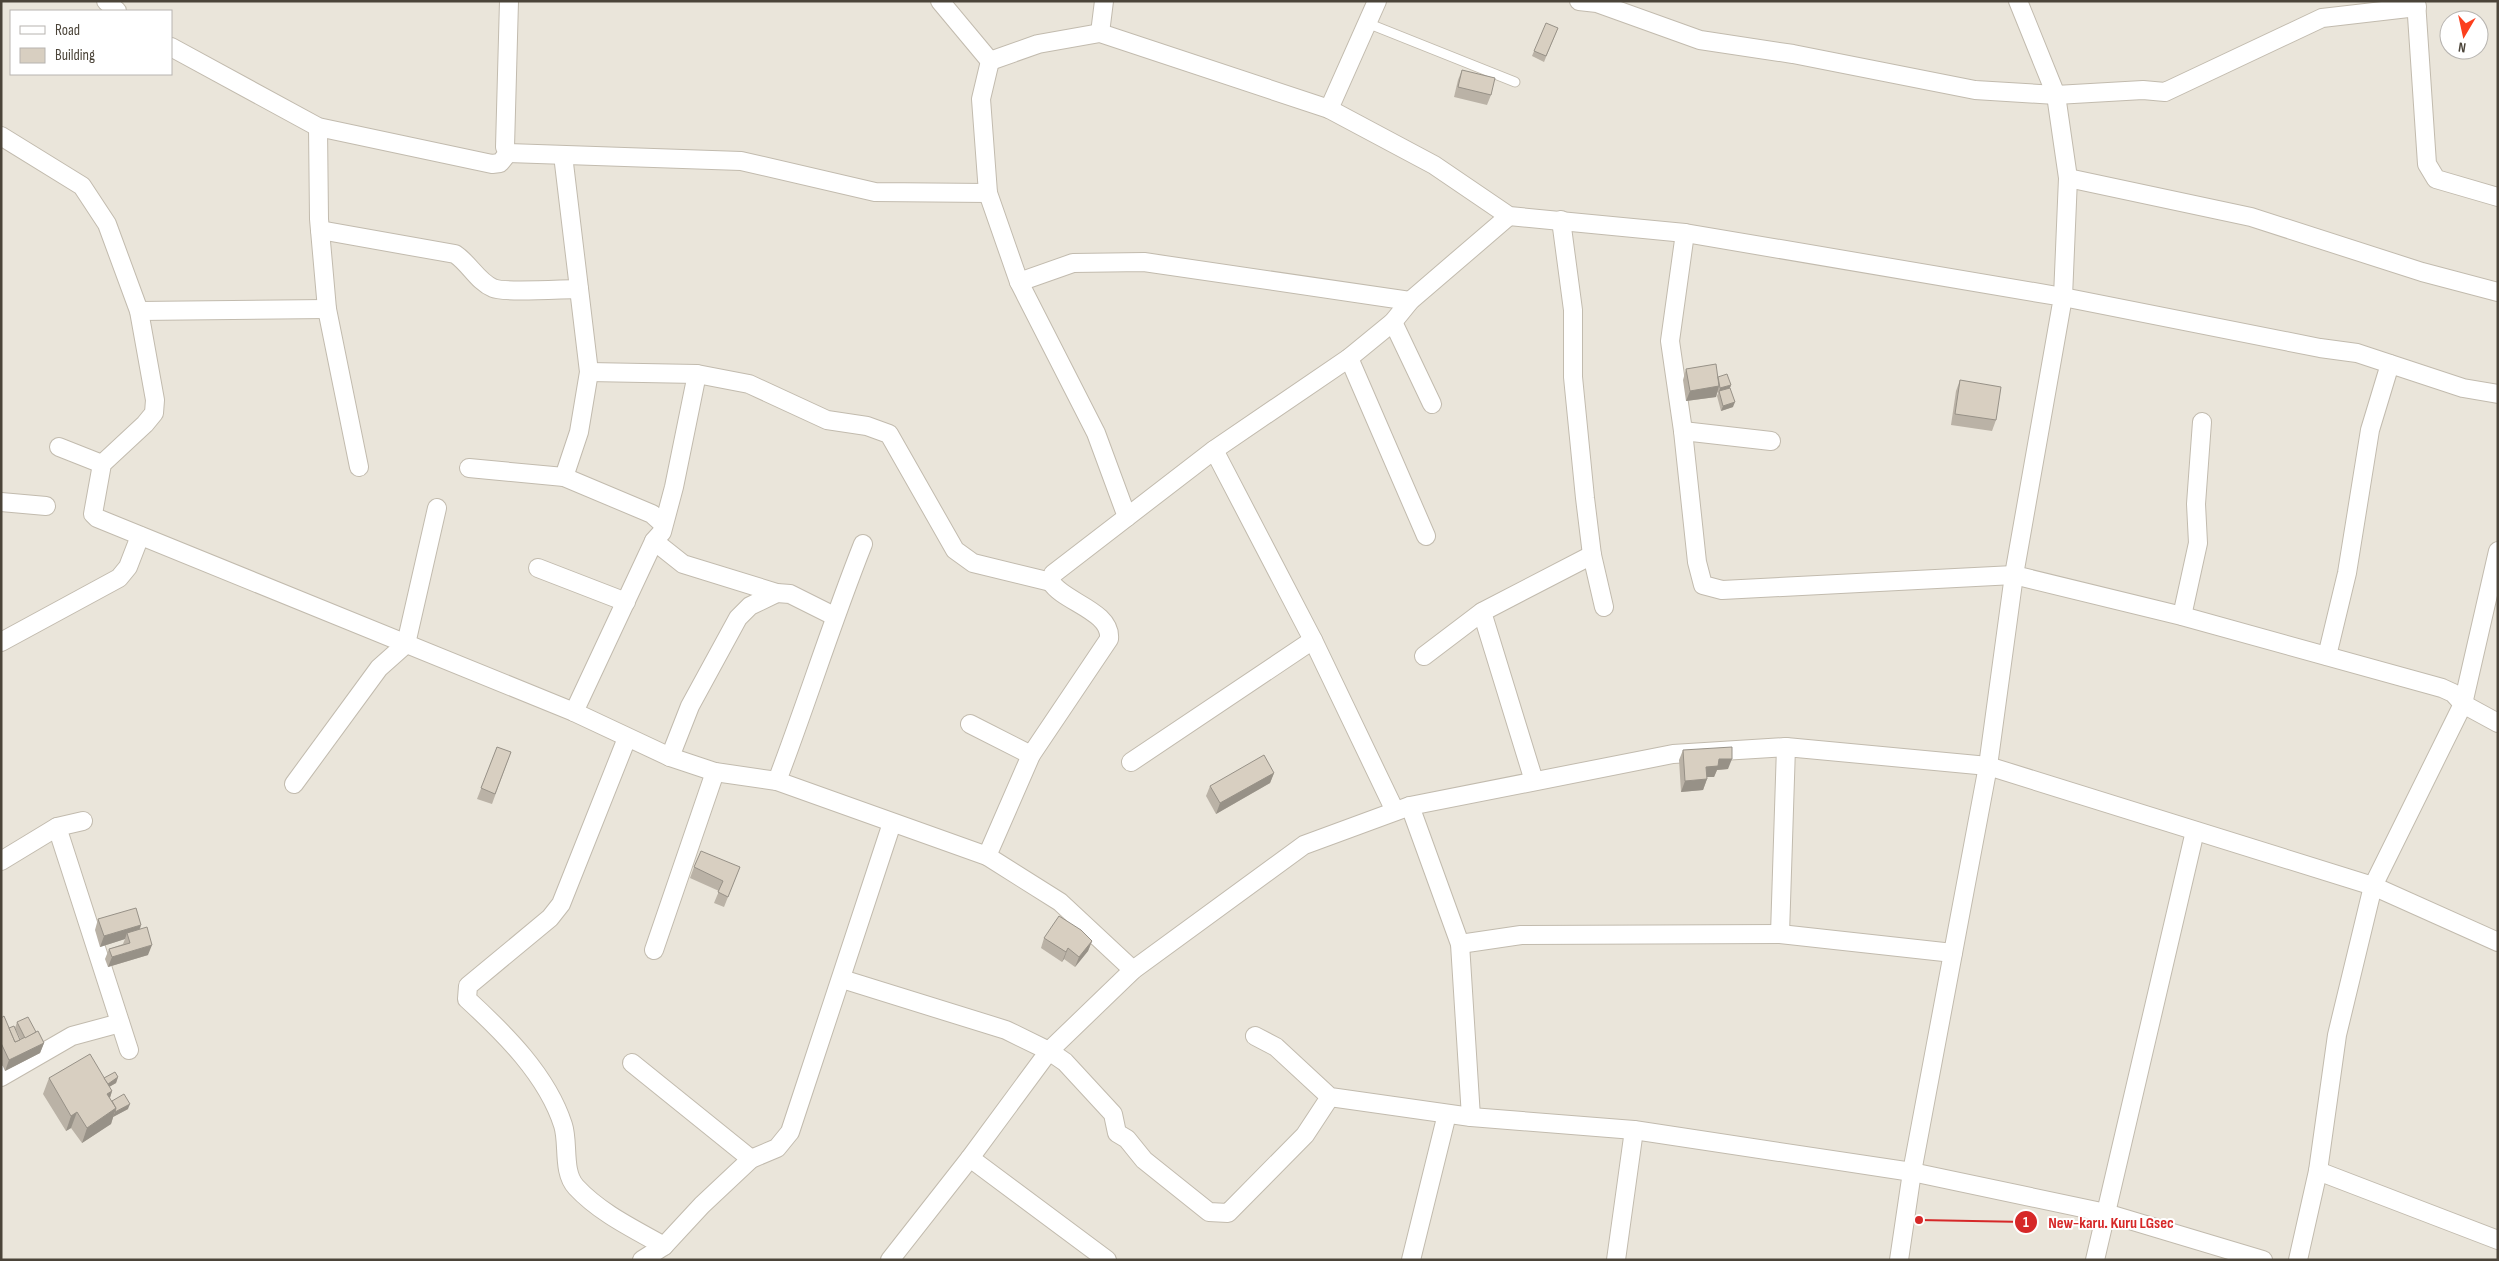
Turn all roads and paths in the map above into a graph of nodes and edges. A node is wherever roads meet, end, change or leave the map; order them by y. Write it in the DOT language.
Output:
graph roads {
  1 [pos="106,1"];
  2 [pos="509,1"];
  3 [pos="940,1"];
  4 [pos="1104,1"];
  5 [pos="1377,1"];
  6 [pos="1579,1"];
  7 [pos="2018,1"];
  8 [pos="2417,4"];
  9 [pos="116,10"];
  10 [pos="1368,23"];
  11 [pos="1100,33"];
  12 [pos="172,48"];
  13 [pos="990,61"];
  14 [pos="1515,82"];
  15 [pos="2056,95"];
  16 [pos="1330,108"];
  17 [pos="318,127"];
  18 [pos="1,136"];
  19 [pos="508,153"];
  20 [pos="563,155"];
  21 [pos="2068,178"];
  22 [pos="988,193"];
  23 [pos="2498,197"];
  24 [pos="1509,216"];
  25 [pos="1561,220"];
  26 [pos="320,230"];
  27 [pos="1684,233"];
  28 [pos="1019,282"];
  29 [pos="579,289"];
  30 [pos="2498,292"];
  31 [pos="2063,297"];
  32 [pos="1410,301"];
  33 [pos="327,309"];
  34 [pos="140,311"];
  35 [pos="1393,322"];
  36 [pos="1349,358"];
  37 [pos="2390,364"];
  38 [pos="590,372"];
  39 [pos="697,374"];
  40 [pos="2498,394"];
  41 [pos="1432,404"];
  42 [pos="2202,422"];
  43 [pos="1683,431"];
  44 [pos="1771,441"];
  45 [pos="59,447"];
  46 [pos="1214,450"];
  47 [pos="102,464"];
  48 [pos="359,467"];
  49 [pos="470,468"];
  50 [pos="564,477"];
  51 [pos="1,502"];
  52 [pos="46,506"];
  53 [pos="437,508"];
  54 [pos="1127,517"];
  55 [pos="663,524"];
  56 [pos="140,536"];
  57 [pos="1426,536"];
  58 [pos="654,541"];
  59 [pos="863,544"];
  60 [pos="2498,551"];
  61 [pos="1592,555"];
  62 [pos="538,568"];
  63 [pos="2014,575"];
  64 [pos="1052,582"];
  65 [pos="751,585"];
  66 [pos="777,593"];
  67 [pos="626,602"];
  68 [pos="750,606"];
  69 [pos="1604,607"];
  70 [pos="1482,612"];
  71 [pos="834,616"];
  72 [pos="2182,616"];
  73 [pos="1313,640"];
  74 [pos="1,642"];
  75 [pos="406,644"];
  76 [pos="1424,656"];
  77 [pos="2327,656"];
  78 [pos="2463,704"];
  79 [pos="574,712"];
  80 [pos="2498,723"];
  81 [pos="970,724"];
  82 [pos="627,738"];
  83 [pos="1786,747"];
  84 [pos="1031,755"];
  85 [pos="670,757"];
  86 [pos="1130,762"];
  87 [pos="1988,766"];
  88 [pos="715,772"];
  89 [pos="777,781"];
  90 [pos="1534,782"];
  91 [pos="294,784"];
  92 [pos="1403,809"];
  93 [pos="83,821"];
  94 [pos="892,823"];
  95 [pos="58,827"];
  96 [pos="2195,831"];
  97 [pos="987,856"];
  98 [pos="1,860"];
  99 [pos="2373,886"];
  100 [pos="1780,934"];
  101 [pos="2498,942"];
  102 [pos="1460,944"];
  103 [pos="654,950"];
  104 [pos="1953,953"];
  105 [pos="1133,970"];
  106 [pos="842,978"];
  107 [pos="120,1023"];
  108 [pos="1255,1036"];
  109 [pos="129,1050"];
  110 [pos="1049,1051"];
  111 [pos="632,1063"];
  112 [pos="1,1077"];
  113 [pos="1330,1097"];
  114 [pos="1447,1114"];
  115 [pos="1471,1117"];
  116 [pos="1634,1130"];
  117 [pos="970,1158"];
  118 [pos="751,1159"];
  119 [pos="2318,1171"];
  120 [pos="1912,1172"];
  121 [pos="2106,1213"];
  122 [pos="2498,1240"];
  123 [pos="664,1246"];
  124 [pos="642,1260"];
  125 [pos="890,1260"];
  126 [pos="1107,1260"];
  127 [pos="1412,1260"];
  128 [pos="1616,1260"];
  129 [pos="1899,1260"];
  130 [pos="2095,1260"];
  131 [pos="2263,1260"];
  132 [pos="2298,1260"];
  1 -- 9 [label="street"];
  2 -- 19 [label="street"];
  3 -- 13 [label="street"];
  4 -- 11 [label="street"];
  5 -- 10 [label="street"];
  6 -- 15 [label="street"];
  7 -- 15 [label="street"];
  8 -- 15 [label="street"];
  8 -- 23 [label="street"];
  10 -- 14 [label="lane"];
  10 -- 16 [label="street"];
  11 -- 13 [label="street"];
  11 -- 16 [label="street"];
  12 -- 17 [label="street"];
  13 -- 22 [label="street"];
  15 -- 21 [label="street"];
  16 -- 24 [label="street"];
  17 -- 19 [label="street"];
  17 -- 26 [label="street"];
  18 -- 34 [label="street"];
  19 -- 20 [label="street"];
  20 -- 22 [label="street"];
  20 -- 29 [label="street"];
  21 -- 30 [label="street"];
  21 -- 31 [label="street"];
  22 -- 28 [label="street"];
  24 -- 25 [label="street"];
  24 -- 32 [label="street"];
  25 -- 27 [label="street"];
  25 -- 61 [label="street"];
  26 -- 29 [label="street"];
  26 -- 33 [label="street"];
  27 -- 31 [label="street"];
  27 -- 43 [label="street"];
  28 -- 32 [label="street"];
  28 -- 54 [label="street"];
  29 -- 38 [label="street"];
  31 -- 37 [label="street"];
  31 -- 63 [label="street"];
  32 -- 35 [label="street"];
  33 -- 34 [label="street"];
  33 -- 48 [label="street"];
  34 -- 47 [label="street"];
  35 -- 36 [label="street"];
  35 -- 41 [label="street"];
  36 -- 46 [label="street"];
  36 -- 57 [label="street"];
  37 -- 40 [label="street"];
  37 -- 77 [label="street"];
  38 -- 39 [label="street"];
  38 -- 50 [label="street"];
  39 -- 55 [label="street"];
  39 -- 64 [label="street"];
  42 -- 72 [label="street"];
  43 -- 44 [label="street"];
  43 -- 63 [label="street"];
  45 -- 47 [label="street"];
  46 -- 54 [label="street"];
  46 -- 73 [label="street"];
  47 -- 56 [label="street"];
  49 -- 50 [label="street"];
  50 -- 55 [label="street"];
  51 -- 52 [label="street"];
  53 -- 75 [label="street"];
  54 -- 64 [label="street"];
  55 -- 58 [label="street"];
  56 -- 74 [label="street"];
  56 -- 75 [label="street"];
  58 -- 65 [label="street"];
  58 -- 67 [label="street"];
  59 -- 71 [label="street"];
  60 -- 78 [label="street"];
  61 -- 69 [label="street"];
  61 -- 70 [label="street"];
  62 -- 67 [label="street"];
  63 -- 72 [label="street"];
  63 -- 87 [label="street"];
  64 -- 84 [label="street"];
  65 -- 66 [label="street"];
  65 -- 68 [label="street"];
  66 -- 68 [label="street"];
  66 -- 71 [label="street"];
  67 -- 79 [label="street"];
  68 -- 85 [label="street"];
  70 -- 76 [label="street"];
  70 -- 90 [label="street"];
  71 -- 89 [label="street"];
  72 -- 77 [label="street"];
  73 -- 86 [label="street"];
  73 -- 92 [label="street"];
  75 -- 79 [label="street"];
  75 -- 91 [label="street"];
  77 -- 78 [label="street"];
  78 -- 80 [label="street"];
  78 -- 99 [label="street"];
  79 -- 82 [label="street"];
  81 -- 84 [label="street"];
  82 -- 85 [label="street"];
  82 -- 123 [label="street"];
  83 -- 87 [label="street"];
  83 -- 90 [label="street"];
  83 -- 100 [label="street"];
  84 -- 97 [label="street"];
  85 -- 88 [label="street"];
  87 -- 96 [label="street"];
  87 -- 104 [label="street"];
  88 -- 89 [label="street"];
  88 -- 103 [label="street"];
  89 -- 94 [label="street"];
  90 -- 92 [label="street"];
  92 -- 102 [label="street"];
  92 -- 105 [label="street"];
  93 -- 95 [label="street"];
  94 -- 97 [label="street"];
  94 -- 106 [label="street"];
  95 -- 98 [label="street"];
  95 -- 107 [label="street"];
  96 -- 99 [label="street"];
  96 -- 121 [label="street"];
  97 -- 105 [label="street"];
  99 -- 101 [label="street"];
  99 -- 119 [label="street"];
  100 -- 102 [label="street"];
  100 -- 104 [label="street"];
  102 -- 115 [label="street"];
  104 -- 120 [label="street"];
  105 -- 110 [label="street"];
  106 -- 110 [label="street"];
  106 -- 118 [label="street"];
  107 -- 109 [label="street"];
  107 -- 112 [label="street"];
  108 -- 113 [label="street"];
  110 -- 113 [label="street"];
  110 -- 117 [label="street"];
  111 -- 118 [label="street"];
  113 -- 114 [label="street"];
  114 -- 115 [label="street"];
  114 -- 127 [label="street"];
  115 -- 116 [label="street"];
  116 -- 120 [label="street"];
  116 -- 128 [label="street"];
  117 -- 125 [label="street"];
  117 -- 126 [label="street"];
  118 -- 123 [label="street"];
  119 -- 122 [label="street"];
  119 -- 132 [label="street"];
  120 -- 121 [label="street"];
  120 -- 129 [label="street"];
  121 -- 130 [label="street"];
  121 -- 131 [label="street"];
  123 -- 124 [label="street"];
}
